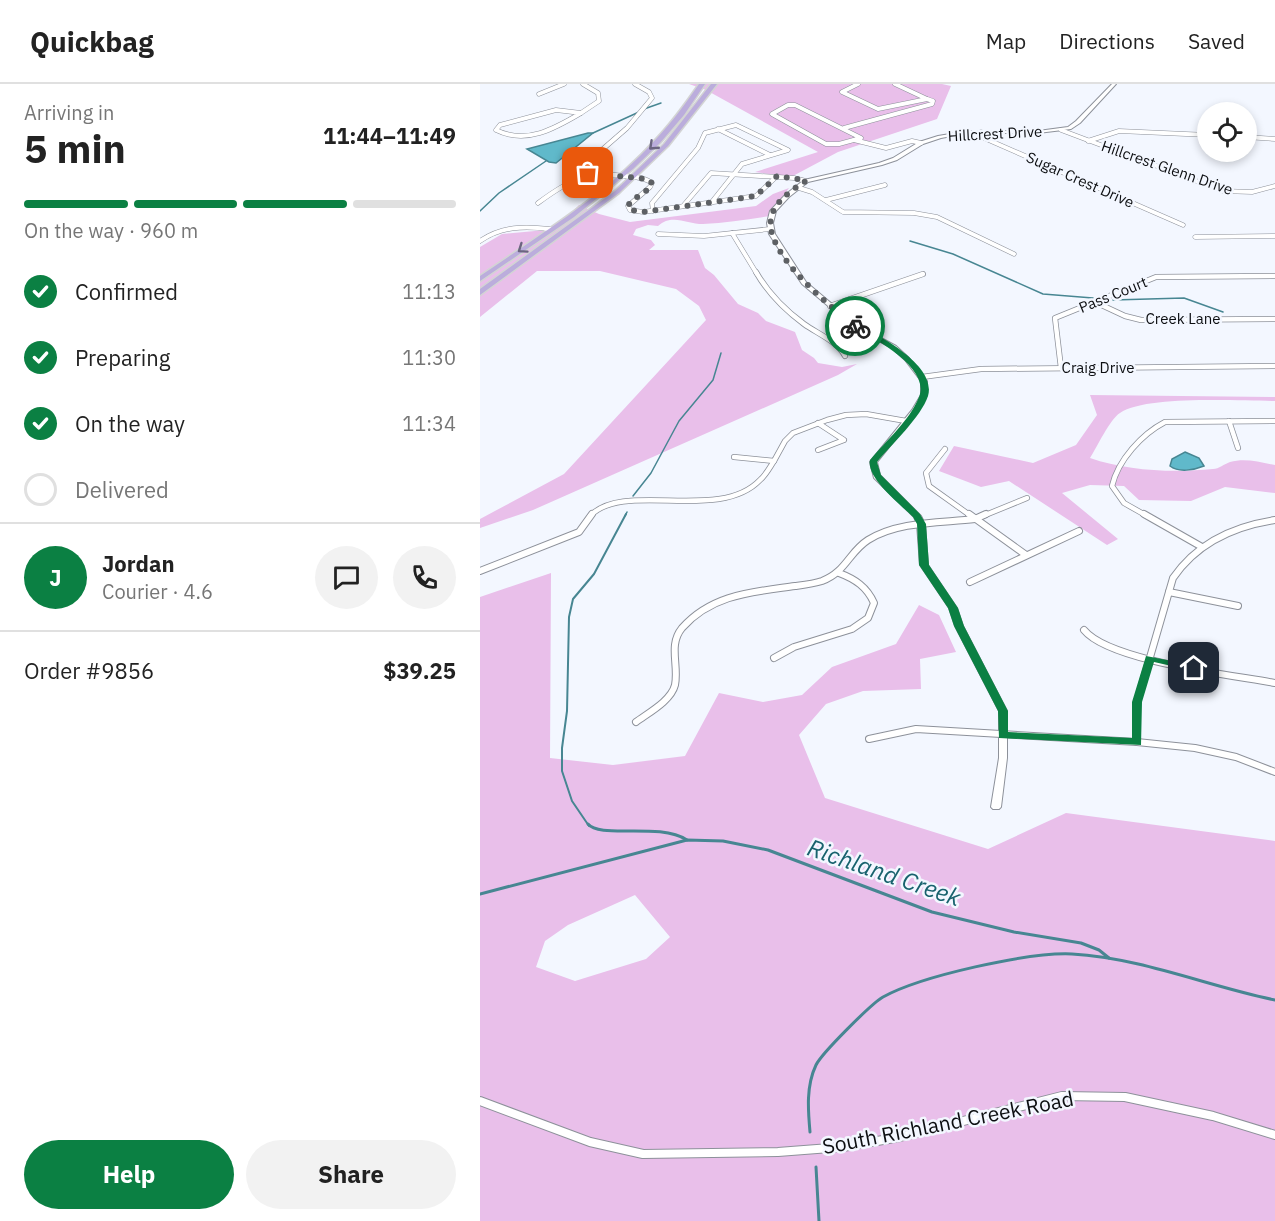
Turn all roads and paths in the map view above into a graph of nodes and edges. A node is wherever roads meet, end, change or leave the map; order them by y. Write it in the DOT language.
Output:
graph roads {
  1 [pos="564,84"];
  2 [pos="583,84"];
  3 [pos="635,84"];
  4 [pos="702,84"];
  5 [pos="714,84"];
  6 [pos="858,84"];
  7 [pos="895,84"];
  8 [pos="1114,84"];
  9 [pos="539,94"];
  10 [pos="927,99"];
  11 [pos="581,112"];
  12 [pos="844,128"];
  13 [pos="718,129"];
  14 [pos="1061,130"];
  15 [pos="981,132"];
  16 [pos="1197,135"];
  17 [pos="1257,138"];
  18 [pos="1275,139"];
  19 [pos="854,140"];
  20 [pos="1088,141"];
  21 [pos="921,143"];
  22 [pos="771,155"];
  23 [pos="588,173"];
  24 [pos="735,173"];
  25 [pos="618,176"];
  26 [pos="777,176"];
  27 [pos="632,177"];
  28 [pos="806,181"];
  29 [pos="885,184"];
  30 [pos="1275,186"];
  31 [pos="796,187"];
  32 [pos="826,200"];
  33 [pos="711,202"];
  34 [pos="538,203"];
  35 [pos="683,206"];
  36 [pos="653,210"];
  37 [pos="1183,225"];
  38 [pos="550,229"];
  39 [pos="771,229"];
  40 [pos="732,233"];
  41 [pos="658,234"];
  42 [pos="1275,236"];
  43 [pos="1195,237"];
  44 [pos="480,241"];
  45 [pos="1014,254"];
  46 [pos="923,274"];
  47 [pos="1275,276"];
  48 [pos="480,279"];
  49 [pos="480,293"];
  50 [pos="1095,302"];
  51 [pos="830,306"];
  52 [pos="1275,318"];
  53 [pos="845,356"];
  54 [pos="1275,366"];
  55 [pos="1060,368"];
  56 [pos="922,377"];
  57 [pos="1275,420"];
  58 [pos="906,421"];
  59 [pos="1229,421"];
  60 [pos="818,423"];
  61 [pos="1238,448"];
  62 [pos="945,449"];
  63 [pos="818,450"];
  64 [pos="734,457"];
  65 [pos="774,461"];
  66 [pos="1027,498"];
  67 [pos="975,519"];
  68 [pos="1275,520"];
  69 [pos="921,524"];
  70 [pos="1079,531"];
  71 [pos="1202,547"];
  72 [pos="1026,555"];
  73 [pos="480,571"];
  74 [pos="839,573"];
  75 [pos="970,582"];
  76 [pos="1169,592"];
  77 [pos="1238,606"];
  78 [pos="1083,630"];
  79 [pos="774,658"];
  80 [pos="1150,658"];
  81 [pos="1275,683"];
  82 [pos="636,722"];
  83 [pos="1003,735"];
  84 [pos="869,739"];
  85 [pos="1137,742"];
  86 [pos="1275,772"];
  87 [pos="996,807"];
  88 [pos="480,1101"];
  89 [pos="1275,1136"];
  1 -- 9 [label="street"];
  2 -- 11 [label="street"];
  3 -- 23 [label="street"];
  4 -- 25 [label="main road, one-way"];
  5 -- 27 [label="main road"];
  6 -- 10 [label="street"];
  7 -- 10 [label="street"];
  8 -- 14 [label="street, Hillcrest Drive"];
  10 -- 12 [label="street"];
  11 -- 11 [label="street"];
  12 -- 19 [label="street"];
  12 -- 19 [label="street"];
  13 -- 22 [label="street"];
  13 -- 22 [label="street"];
  13 -- 36 [label="street"];
  14 -- 15 [label="street, Hillcrest Drive"];
  14 -- 20 [label="street, Hillcrest Glenn Drive"];
  15 -- 21 [label="street, Hillcrest Drive"];
  15 -- 37 [label="street, Sugar Crest Drive"];
  16 -- 20 [label="street"];
  17 -- 18 [label="street"];
  19 -- 21 [label="street"];
  20 -- 30 [label="street, Hillcrest Glenn Drive"];
  21 -- 28 [label="street, Hillcrest Drive"];
  22 -- 24 [label="street"];
  23 -- 25 [label="street"];
  23 -- 34 [label="street"];
  24 -- 26 [label="street"];
  24 -- 33 [label="street"];
  24 -- 35 [label="street"];
  25 -- 27 [label="street"];
  25 -- 38 [label="main road"];
  26 -- 28 [label="street"];
  26 -- 33 [label="street"];
  27 -- 36 [label="street"];
  27 -- 49 [label="main road"];
  28 -- 31 [label="street, Hillcrest Drive"];
  29 -- 32 [label="street"];
  31 -- 32 [label="street"];
  31 -- 39 [label="street, Hillcrest Drive"];
  32 -- 45 [label="street"];
  33 -- 35 [label="street"];
  35 -- 36 [label="street"];
  38 -- 44 [label="street"];
  38 -- 48 [label="main road, one-way"];
  39 -- 40 [label="street"];
  39 -- 51 [label="street"];
  40 -- 41 [label="street"];
  40 -- 53 [label="street"];
  42 -- 43 [label="street"];
  46 -- 51 [label="street"];
  47 -- 50 [label="street, Pass Court"];
  50 -- 52 [label="street, Creek Lane"];
  50 -- 55 [label="street, Pass Court"];
  51 -- 56 [label="street"];
  54 -- 55 [label="street, Craig Drive"];
  55 -- 56 [label="street, Craig Drive"];
  56 -- 58 [label="street"];
  57 -- 59 [label="street"];
  58 -- 60 [label="street"];
  58 -- 69 [label="street"];
  59 -- 61 [label="street"];
  59 -- 71 [label="street"];
  60 -- 63 [label="street"];
  60 -- 65 [label="street"];
  62 -- 67 [label="street"];
  64 -- 65 [label="street"];
  65 -- 73 [label="street"];
  66 -- 67 [label="street"];
  67 -- 69 [label="street"];
  67 -- 72 [label="street"];
  68 -- 71 [label="street"];
  69 -- 74 [label="street"];
  69 -- 83 [label="street"];
  70 -- 72 [label="street"];
  71 -- 76 [label="street"];
  72 -- 75 [label="street"];
  74 -- 79 [label="street"];
  74 -- 82 [label="street"];
  76 -- 77 [label="street"];
  76 -- 80 [label="street"];
  78 -- 80 [label="street"];
  80 -- 81 [label="street"];
  80 -- 85 [label="street"];
  83 -- 84 [label="street"];
  83 -- 85 [label="street"];
  83 -- 87 [label="street"];
  85 -- 86 [label="street"];
  88 -- 89 [label="street, South Richland Creek Road"];
}
